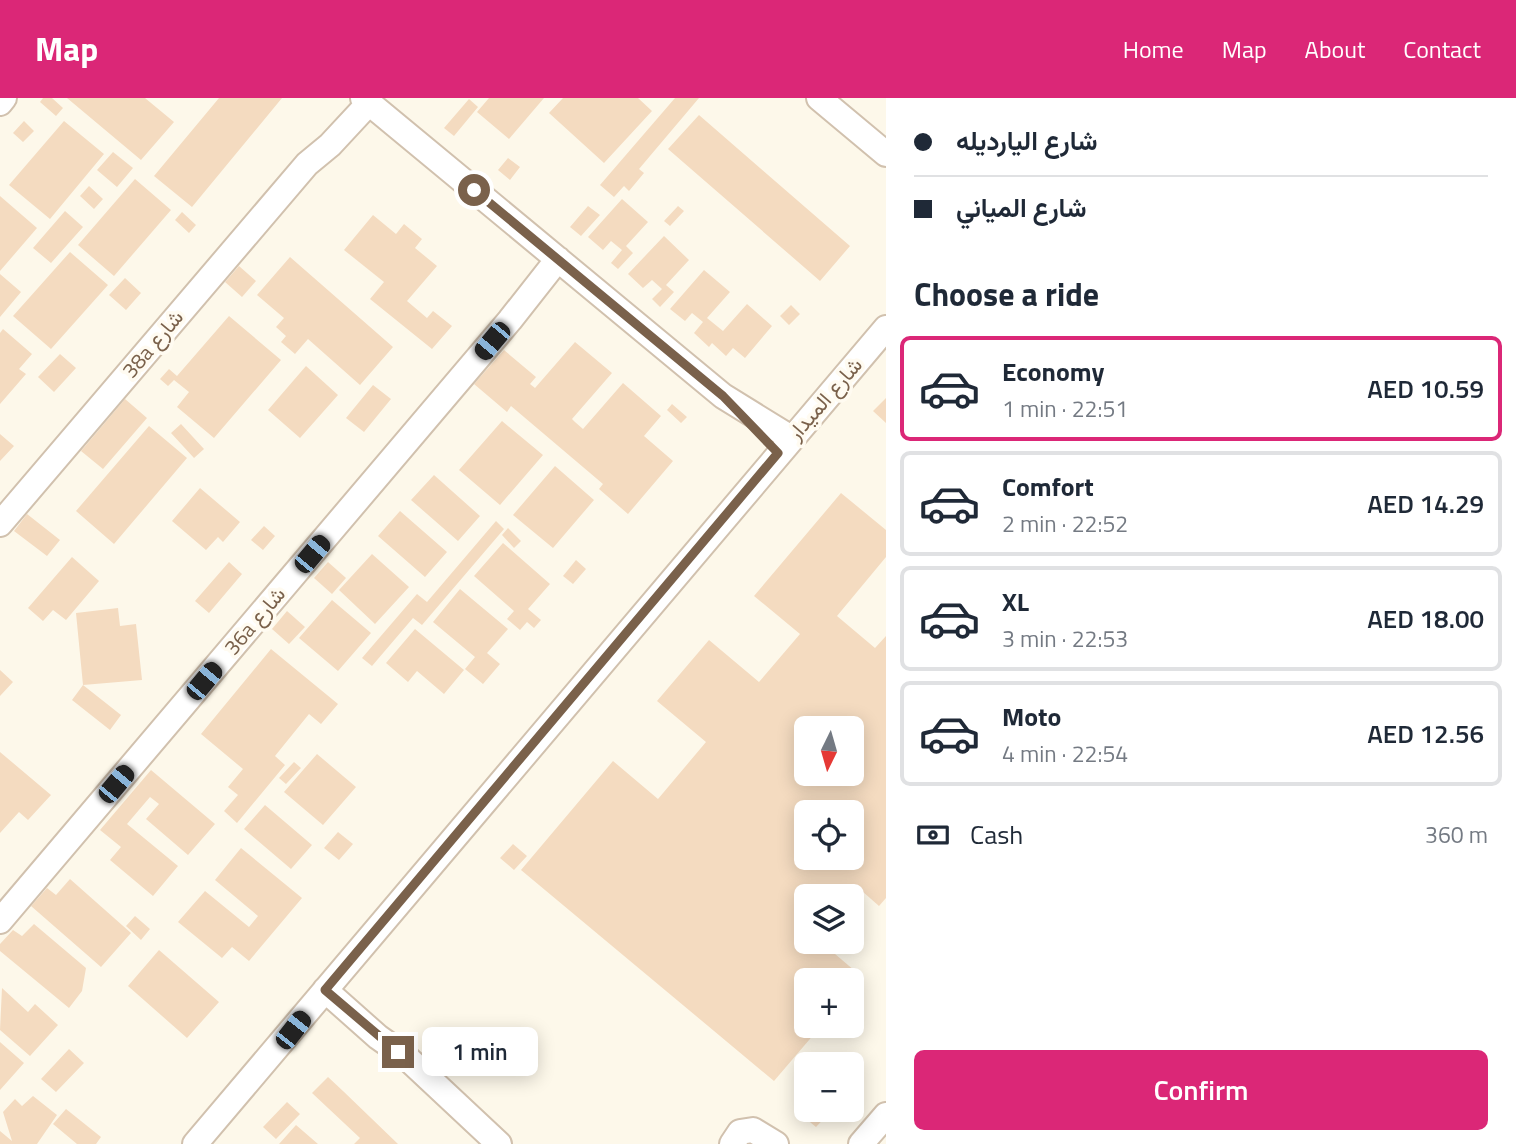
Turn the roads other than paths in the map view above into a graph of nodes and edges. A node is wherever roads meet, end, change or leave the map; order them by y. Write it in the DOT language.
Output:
graph roads {
  1 [pos="4,98"];
  2 [pos="819,98"];
  3 [pos="361,100"];
  4 [pos="0,103"];
  5 [pos="886,155"];
  6 [pos="565,264"];
  7 [pos="886,328"];
  8 [pos="784,446"];
  9 [pos="0,524"];
  10 [pos="0,921"];
  11 [pos="331,983"];
  12 [pos="886,1115"];
  13 [pos="195,1144"];
  14 [pos="499,1144"];
  15 [pos="732,1144"];
  16 [pos="776,1144"];
  17 [pos="861,1144"];
  1 -- 4 [label="street"];
  2 -- 5 [label="street"];
  3 -- 6 [label="street"];
  3 -- 9 [label="street, 38a شارع"];
  6 -- 8 [label="street"];
  6 -- 10 [label="street, 36a شارع"];
  7 -- 8 [label="street, شارع الميدار"];
  8 -- 11 [label="street, شارع الميدار"];
  11 -- 13 [label="street, شارع الميدار"];
  11 -- 14 [label="street"];
  12 -- 17 [label="street"];
  15 -- 16 [label="street"];
}
